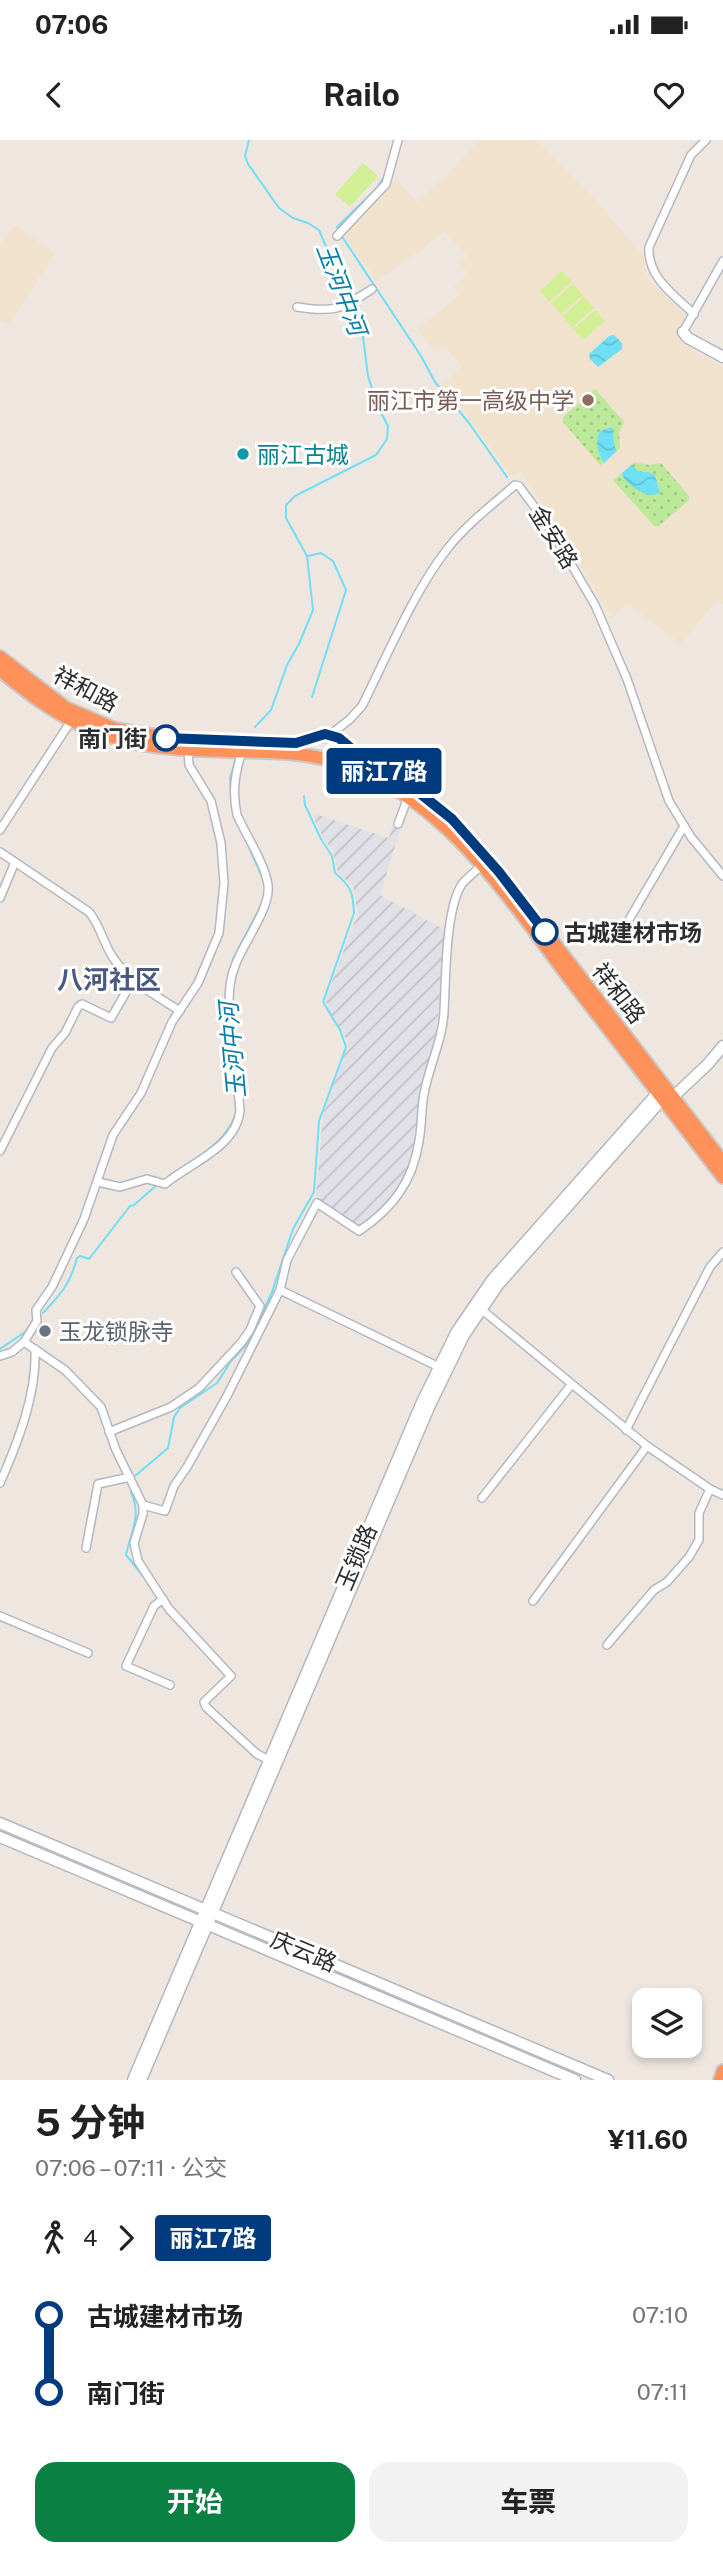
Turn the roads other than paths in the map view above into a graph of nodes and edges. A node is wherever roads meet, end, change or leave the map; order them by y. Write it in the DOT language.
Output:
graph roads {
  1 [pos="398,140"];
  2 [pos="706,140"];
  3 [pos="337,236"];
  4 [pos="723,261"];
  5 [pos="372,289"];
  6 [pos="297,307"];
  7 [pos="694,314"];
  8 [pos="683,331"];
  9 [pos="723,357"];
  10 [pos="0,657"];
  11 [pos="0,670"];
  12 [pos="71,721"];
  13 [pos="330,735"];
  14 [pos="312,738"];
  15 [pos="348,745"];
  16 [pos="188,749"];
  17 [pos="242,751"];
  18 [pos="314,756"];
  19 [pos="341,763"];
  20 [pos="408,796"];
  21 [pos="398,824"];
  22 [pos="684,827"];
  23 [pos="0,831"];
  24 [pos="0,852"];
  25 [pos="15,862"];
  26 [pos="481,866"];
  27 [pos="723,876"];
  28 [pos="0,898"];
  29 [pos="630,918"];
  30 [pos="133,980"];
  31 [pos="180,1011"];
  32 [pos="723,1046"];
  33 [pos="665,1093"];
  34 [pos="0,1151"];
  35 [pos="723,1162"];
  36 [pos="723,1177"];
  37 [pos="98,1182"];
  38 [pos="723,1252"];
  39 [pos="236,1272"];
  40 [pos="280,1290"];
  41 [pos="481,1309"];
  42 [pos="24,1342"];
  43 [pos="35,1349"];
  44 [pos="0,1356"];
  45 [pos="439,1367"];
  46 [pos="571,1385"];
  47 [pos="626,1430"];
  48 [pos="109,1432"];
  49 [pos="648,1446"];
  50 [pos="130,1477"];
  51 [pos="0,1483"];
  52 [pos="710,1489"];
  53 [pos="723,1495"];
  54 [pos="482,1498"];
  55 [pos="144,1505"];
  56 [pos="86,1548"];
  57 [pos="163,1599"];
  58 [pos="533,1601"];
  59 [pos="0,1616"];
  60 [pos="607,1645"];
  61 [pos="88,1653"];
  62 [pos="170,1685"];
  63 [pos="269,1760"];
  64 [pos="0,1823"];
  65 [pos="0,1837"];
  66 [pos="209,1911"];
  67 [pos="204,1923"];
  68 [pos="723,2071"];
  69 [pos="133,2080"];
  70 [pos="141,2080"];
  71 [pos="575,2080"];
  72 [pos="608,2080"];
  73 [pos="720,2080"];
  1 -- 3 [label="street"];
  2 -- 7 [label="street"];
  4 -- 7 [label="street"];
  5 -- 6 [label="street"];
  7 -- 8 [label="street"];
  8 -- 9 [label="street"];
  10 -- 14 [label="highway, 祥和路"];
  11 -- 12 [label="highway, 祥和路"];
  12 -- 16 [label="highway, 祥和路"];
  12 -- 23 [label="street"];
  13 -- 14 [label="highway, 祥和路"];
  13 -- 15 [label="highway, 祥和路"];
  13 -- 22 [label="street, 金安路"];
  14 -- 18 [label="highway"];
  15 -- 19 [label="highway"];
  15 -- 33 [label="highway, 祥和路"];
  16 -- 17 [label="highway, 祥和路"];
  16 -- 31 [label="street"];
  17 -- 18 [label="highway, 祥和路"];
  17 -- 37 [label="street"];
  18 -- 19 [label="highway, 祥和路"];
  19 -- 20 [label="highway, 祥和路"];
  20 -- 21 [label="street"];
  20 -- 26 [label="highway, 祥和路"];
  22 -- 27 [label="street, 金安路"];
  22 -- 29 [label="street"];
  24 -- 25 [label="street"];
  25 -- 28 [label="street"];
  25 -- 30 [label="street"];
  26 -- 33 [label="highway, 祥和路"];
  26 -- 40 [label="street"];
  30 -- 31 [label="street"];
  30 -- 34 [label="street"];
  31 -- 37 [label="street"];
  32 -- 33 [label="street"];
  33 -- 35 [label="highway, 祥和路"];
  33 -- 36 [label="highway, 祥和路"];
  33 -- 41 [label="street, 玉锁路"];
  33 -- 45 [label="street, 玉锁路"];
  37 -- 42 [label="street"];
  38 -- 47 [label="street"];
  39 -- 48 [label="street"];
  40 -- 45 [label="street"];
  40 -- 55 [label="street"];
  41 -- 46 [label="street"];
  41 -- 66 [label="street, 玉锁路"];
  42 -- 43 [label="street"];
  42 -- 44 [label="street"];
  43 -- 48 [label="street"];
  43 -- 51 [label="street"];
  45 -- 63 [label="street, 玉锁路"];
  46 -- 47 [label="street"];
  46 -- 54 [label="street"];
  47 -- 49 [label="street"];
  48 -- 50 [label="street"];
  49 -- 52 [label="street"];
  49 -- 58 [label="street"];
  50 -- 55 [label="street"];
  50 -- 56 [label="street"];
  52 -- 53 [label="street"];
  52 -- 60 [label="street"];
  55 -- 57 [label="street"];
  57 -- 62 [label="street"];
  57 -- 63 [label="street"];
  59 -- 61 [label="street"];
  63 -- 66 [label="street, 玉锁路"];
  64 -- 66 [label="street, 庆云路"];
  65 -- 67 [label="street, 庆云路"];
  66 -- 67 [label="street, 玉锁路"];
  66 -- 72 [label="street, 庆云路"];
  67 -- 69 [label="street, 玉锁路"];
  67 -- 70 [label="street, 玉锁路"];
  67 -- 71 [label="street, 庆云路"];
  68 -- 73 [label="highway"];
}
